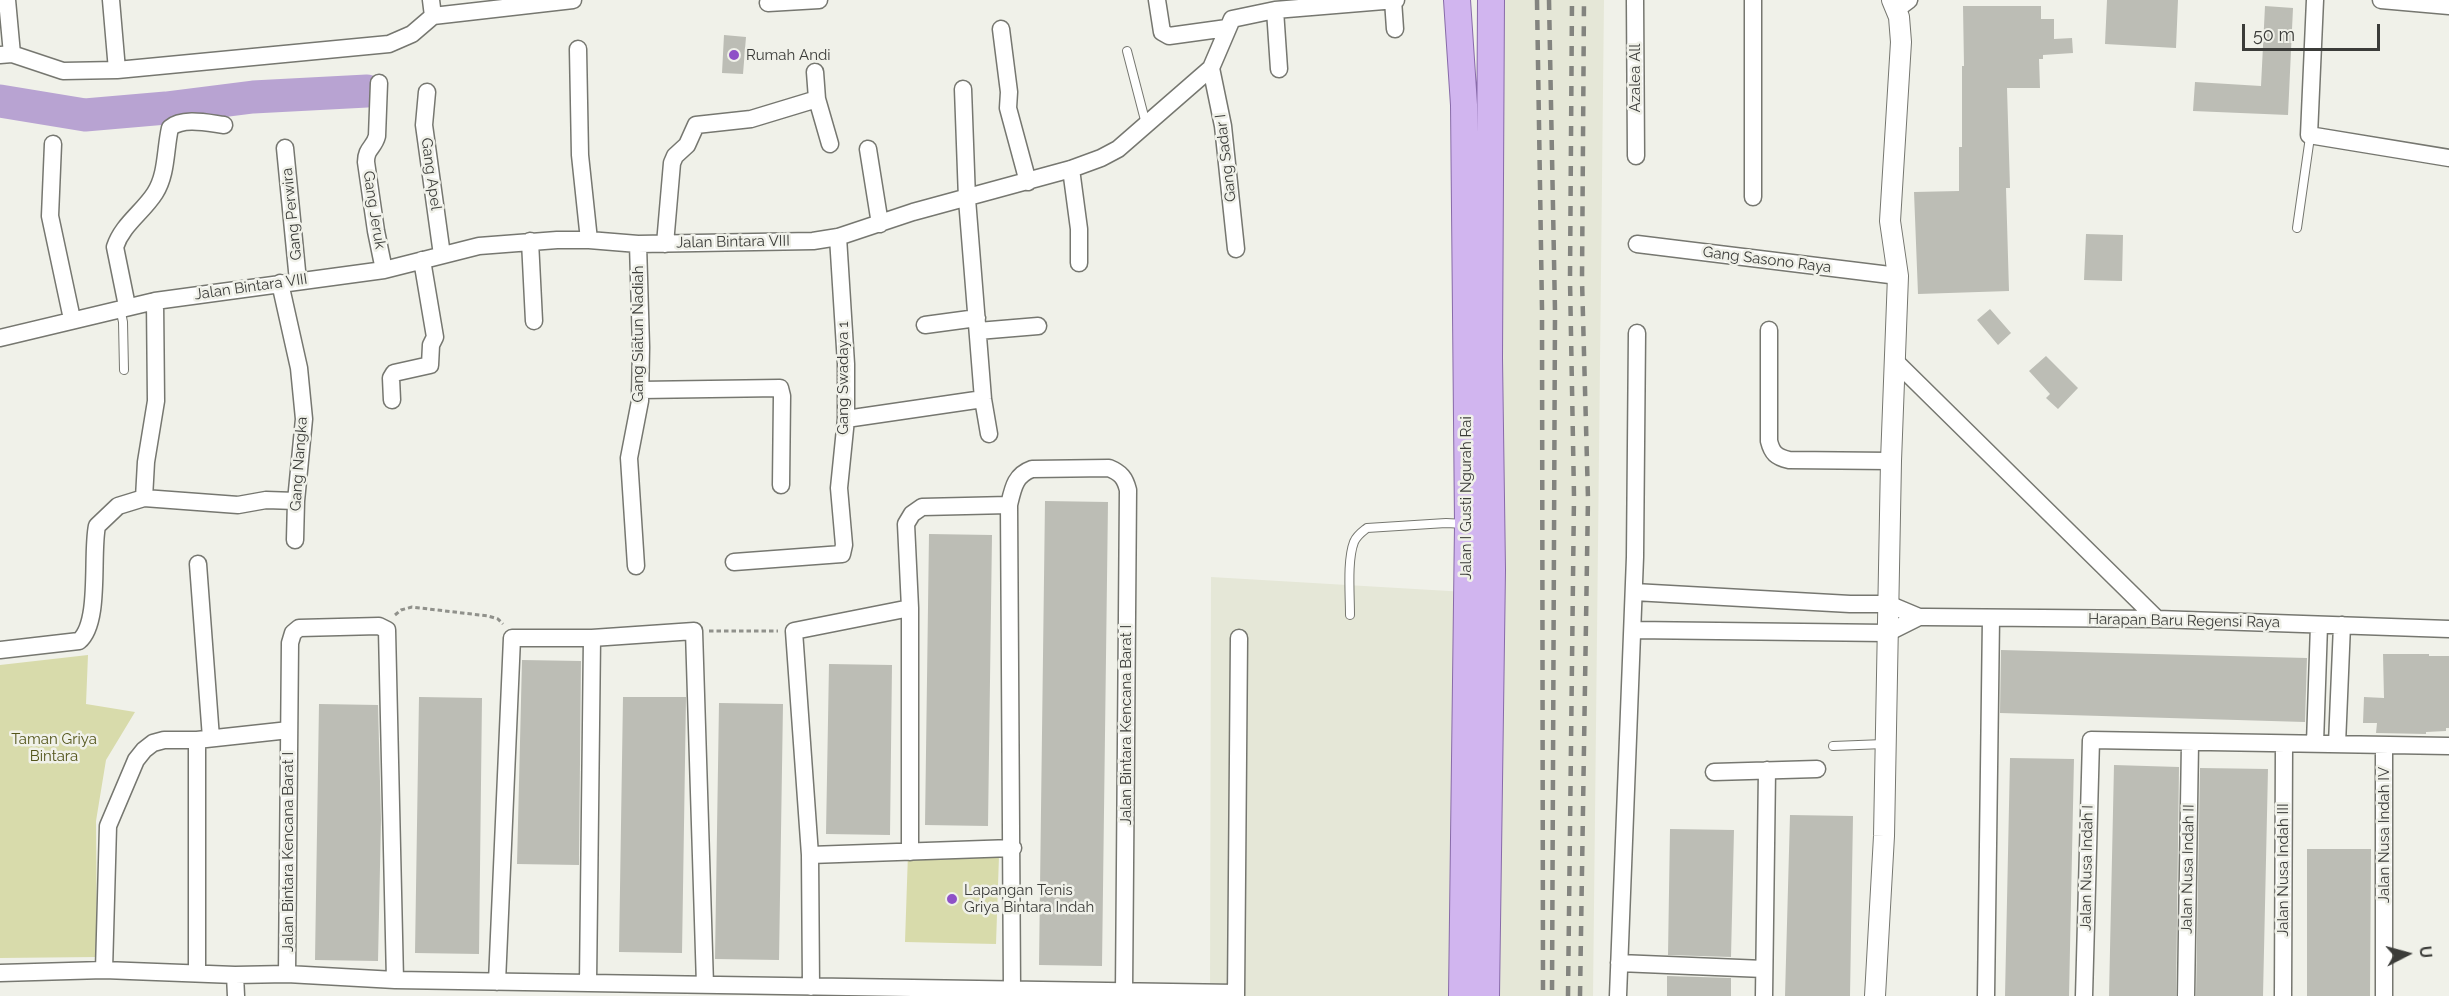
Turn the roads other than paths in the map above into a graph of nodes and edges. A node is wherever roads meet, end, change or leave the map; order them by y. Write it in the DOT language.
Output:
graph roads {
  1 [pos="7,0"];
  2 [pos="111,0"];
  3 [pos="573,0"];
  4 [pos="819,0"];
  5 [pos="1157,0"];
  6 [pos="1395,0"];
  7 [pos="1457,0"];
  8 [pos="1491,0"];
  9 [pos="1635,0"];
  10 [pos="1753,0"];
  11 [pos="2316,0"];
  12 [pos="2381,0"];
  13 [pos="1340,2"];
  14 [pos="768,3"];
  15 [pos="1899,3"];
  16 [pos="2449,6"];
  17 [pos="432,8"];
  18 [pos="1275,10"];
  19 [pos="1227,28"];
  20 [pos="1001,29"];
  21 [pos="1395,29"];
  22 [pos="578,49"];
  23 [pos="1127,51"];
  24 [pos="6,54"];
  25 [pos="1211,68"];
  26 [pos="1279,69"];
  27 [pos="117,70"];
  28 [pos="815,72"];
  29 [pos="379,83"];
  30 [pos="963,89"];
  31 [pos="427,92"];
  32 [pos="817,99"];
  33 [pos="1146,124"];
  34 [pos="224,125"];
  35 [pos="2310,137"];
  36 [pos="53,144"];
  37 [pos="830,144"];
  38 [pos="285,148"];
  39 [pos="868,149"];
  40 [pos="1636,156"];
  41 [pos="2449,158"];
  42 [pos="1071,169"];
  43 [pos="1028,182"];
  44 [pos="1753,197"];
  45 [pos="967,199"];
  46 [pos="880,224"];
  47 [pos="2297,228"];
  48 [pos="838,237"];
  49 [pos="589,240"];
  50 [pos="530,241"];
  51 [pos="638,244"];
  52 [pos="665,244"];
  53 [pos="1637,244"];
  54 [pos="1236,249"];
  55 [pos="442,255"];
  56 [pos="422,260"];
  57 [pos="1079,262"];
  58 [pos="384,270"];
  59 [pos="1898,276"];
  60 [pos="298,281"];
  61 [pos="280,283"];
  62 [pos="154,301"];
  63 [pos="123,307"];
  64 [pos="72,319"];
  65 [pos="534,321"];
  66 [pos="925,325"];
  67 [pos="977,325"];
  68 [pos="1038,326"];
  69 [pos="1769,330"];
  70 [pos="1637,333"];
  71 [pos="0,338"];
  72 [pos="1894,360"];
  73 [pos="124,370"];
  74 [pos="640,390"];
  75 [pos="983,399"];
  76 [pos="392,400"];
  77 [pos="846,419"];
  78 [pos="989,435"];
  79 [pos="1891,461"];
  80 [pos="781,485"];
  81 [pos="144,498"];
  82 [pos="296,501"];
  83 [pos="1009,505"];
  84 [pos="1468,525"];
  85 [pos="296,540"];
  86 [pos="734,562"];
  87 [pos="198,564"];
  88 [pos="636,566"];
  89 [pos="1634,592"];
  90 [pos="1888,604"];
  91 [pos="910,608"];
  92 [pos="1350,615"];
  93 [pos="1923,617"];
  94 [pos="1991,618"];
  95 [pos="2157,619"];
  96 [pos="2319,625"];
  97 [pos="2342,625"];
  98 [pos="2449,629"];
  99 [pos="1633,630"];
  100 [pos="1887,633"];
  101 [pos="592,638"];
  102 [pos="1239,639"];
  103 [pos="0,650"];
  104 [pos="289,730"];
  105 [pos="204,739"];
  106 [pos="2190,743"];
  107 [pos="2315,743"];
  108 [pos="1884,744"];
  109 [pos="2337,744"];
  110 [pos="2284,745"];
  111 [pos="1833,746"];
  112 [pos="2384,746"];
  113 [pos="2449,746"];
  114 [pos="1817,769"];
  115 [pos="1767,770"];
  116 [pos="1714,772"];
  117 [pos="1013,848"];
  118 [pos="910,852"];
  119 [pos="810,855"];
  120 [pos="1475,879"];
  121 [pos="1619,963"];
  122 [pos="1764,969"];
  123 [pos="104,970"];
  124 [pos="0,973"];
  125 [pos="197,973"];
  126 [pos="287,974"];
  127 [pos="235,975"];
  128 [pos="396,980"];
  129 [pos="497,982"];
  130 [pos="588,983"];
  131 [pos="705,985"];
  132 [pos="811,987"];
  133 [pos="548,989"];
  134 [pos="1012,990"];
  135 [pos="904,992"];
  136 [pos="1124,992"];
  137 [pos="1236,995"];
  138 [pos="236,996"];
  139 [pos="1461,996"];
  140 [pos="1486,996"];
  141 [pos="1618,996"];
  142 [pos="1764,996"];
  143 [pos="1875,996"];
  144 [pos="1986,996"];
  145 [pos="2084,996"];
  146 [pos="2186,996"];
  147 [pos="2283,996"];
  148 [pos="2384,996"];
  1 -- 24 [label="street"];
  2 -- 27 [label="street"];
  3 -- 17 [label="street"];
  4 -- 14 [label="street"];
  5 -- 19 [label="street"];
  6 -- 13 [label="street"];
  6 -- 21 [label="street"];
  7 -- 84 [label="main road, Jalan I Gusti Ngurah Rai"];
  8 -- 120 [label="main road, Jalan I Gusti Ngurah Rai"];
  9 -- 40 [label="street, Azalea All"];
  10 -- 44 [label="street"];
  11 -- 35 [label="street"];
  12 -- 16 [label="street"];
  13 -- 18 [label="street"];
  15 -- 59 [label="street"];
  17 -- 27 [label="street"];
  18 -- 19 [label="street"];
  18 -- 26 [label="street"];
  19 -- 25 [label="street, Jalan Bintara VIII"];
  20 -- 43 [label="street"];
  22 -- 49 [label="street"];
  23 -- 33 [label="lane"];
  24 -- 27 [label="street"];
  25 -- 33 [label="street, Jalan Bintara VIII"];
  25 -- 54 [label="street, Gang Sadar I"];
  28 -- 32 [label="street"];
  29 -- 58 [label="street, Gang Jeruk"];
  30 -- 45 [label="street"];
  31 -- 55 [label="street, Gang Apel"];
  32 -- 37 [label="street"];
  32 -- 52 [label="street"];
  33 -- 42 [label="street, Jalan Bintara VIII"];
  34 -- 63 [label="street"];
  35 -- 41 [label="street"];
  35 -- 47 [label="lane"];
  36 -- 64 [label="street"];
  38 -- 60 [label="street, Gang Perwira"];
  39 -- 46 [label="street"];
  42 -- 43 [label="street, Jalan Bintara VIII"];
  42 -- 57 [label="street"];
  43 -- 45 [label="street, Jalan Bintara VIII"];
  45 -- 46 [label="street, Jalan Bintara VIII"];
  45 -- 67 [label="street"];
  46 -- 48 [label="street, Jalan Bintara VIII"];
  48 -- 52 [label="street, Jalan Bintara VIII"];
  48 -- 77 [label="street, Gang Swadaya 1"];
  49 -- 50 [label="street, Jalan Bintara VIII"];
  49 -- 51 [label="street, Jalan Bintara VIII"];
  50 -- 55 [label="street, Jalan Bintara VIII"];
  50 -- 65 [label="street"];
  51 -- 52 [label="street, Jalan Bintara VIII"];
  51 -- 74 [label="street, Gang Siatun Nadiah"];
  53 -- 59 [label="street, Gang Sasono Raya"];
  55 -- 56 [label="street, Jalan Bintara VIII"];
  56 -- 58 [label="street, Jalan Bintara VIII"];
  56 -- 76 [label="street"];
  58 -- 60 [label="street, Jalan Bintara VIII"];
  59 -- 72 [label="street"];
  60 -- 61 [label="street, Jalan Bintara VIII"];
  61 -- 62 [label="street, Jalan Bintara VIII"];
  61 -- 82 [label="street, Gang Nangka"];
  62 -- 63 [label="street, Jalan Bintara VIII"];
  62 -- 81 [label="street"];
  63 -- 64 [label="street, Jalan Bintara VIII"];
  63 -- 73 [label="lane"];
  64 -- 71 [label="street, Jalan Bintara VIII"];
  66 -- 67 [label="street"];
  67 -- 68 [label="street"];
  67 -- 75 [label="street"];
  69 -- 79 [label="street"];
  70 -- 89 [label="street"];
  72 -- 79 [label="street"];
  72 -- 95 [label="street"];
  74 -- 80 [label="street"];
  74 -- 88 [label="street, Gang Siatun Nadiah"];
  75 -- 77 [label="street"];
  75 -- 78 [label="street"];
  77 -- 86 [label="street, Gang Swadaya 1"];
  79 -- 90 [label="street"];
  81 -- 82 [label="street"];
  81 -- 103 [label="street"];
  82 -- 85 [label="street, Gang Nangka"];
  83 -- 91 [label="street"];
  83 -- 117 [label="street"];
  83 -- 136 [label="street, Jalan Bintara Kencana Barat I"];
  84 -- 92 [label="lane"];
  84 -- 120 [label="main road, Jalan I Gusti Ngurah Rai"];
  87 -- 105 [label="street"];
  89 -- 90 [label="street, Harapan Baru Regensi Raya"];
  89 -- 99 [label="street"];
  90 -- 93 [label="street, Harapan Baru Regensi Raya"];
  90 -- 100 [label="street"];
  91 -- 118 [label="street"];
  91 -- 119 [label="street"];
  93 -- 94 [label="street, Harapan Baru Regensi Raya"];
  93 -- 100 [label="street, Harapan Baru Regensi Raya"];
  94 -- 95 [label="street, Harapan Baru Regensi Raya"];
  94 -- 144 [label="street"];
  95 -- 96 [label="street, Harapan Baru Regensi Raya"];
  96 -- 97 [label="street, Harapan Baru Regensi Raya"];
  96 -- 107 [label="street"];
  97 -- 98 [label="street, Harapan Baru Regensi Raya"];
  97 -- 109 [label="street"];
  99 -- 100 [label="street, Harapan Baru Regensi Raya"];
  99 -- 121 [label="street"];
  100 -- 108 [label="street"];
  101 -- 129 [label="street"];
  101 -- 130 [label="street"];
  101 -- 131 [label="street"];
  102 -- 137 [label="street"];
  104 -- 105 [label="street"];
  104 -- 126 [label="street, Jalan Bintara Kencana Barat I"];
  104 -- 128 [label="street, Jalan Bintara Kencana Barat I"];
  105 -- 123 [label="street"];
  105 -- 125 [label="street"];
  106 -- 110 [label="street"];
  106 -- 145 [label="street, Jalan Nusa Indah I"];
  106 -- 146 [label="street, Jalan Nusa Indah II"];
  107 -- 109 [label="street"];
  107 -- 110 [label="street"];
  108 -- 111 [label="lane"];
  108 -- 143 [label="street"];
  109 -- 112 [label="street"];
  110 -- 147 [label="street, Jalan Nusa Indah III"];
  112 -- 113 [label="street"];
  112 -- 148 [label="street, Jalan Nusa Indah IV"];
  114 -- 115 [label="street"];
  115 -- 116 [label="street"];
  115 -- 122 [label="street"];
  117 -- 118 [label="street"];
  117 -- 134 [label="street"];
  118 -- 119 [label="street"];
  119 -- 132 [label="street"];
  120 -- 139 [label="main road, Jalan I Gusti Ngurah Rai"];
  120 -- 140 [label="main road, Jalan I Gusti Ngurah Rai"];
  121 -- 122 [label="street"];
  121 -- 141 [label="street"];
  122 -- 142 [label="street"];
  123 -- 124 [label="street"];
  123 -- 125 [label="street"];
  125 -- 127 [label="street"];
  126 -- 127 [label="street"];
  126 -- 128 [label="street"];
  127 -- 138 [label="street"];
  128 -- 129 [label="street"];
  129 -- 133 [label="street"];
  130 -- 131 [label="street"];
  130 -- 133 [label="street"];
  131 -- 132 [label="street"];
  132 -- 135 [label="street"];
  134 -- 135 [label="street"];
  134 -- 136 [label="street"];
  136 -- 137 [label="street"];
}
